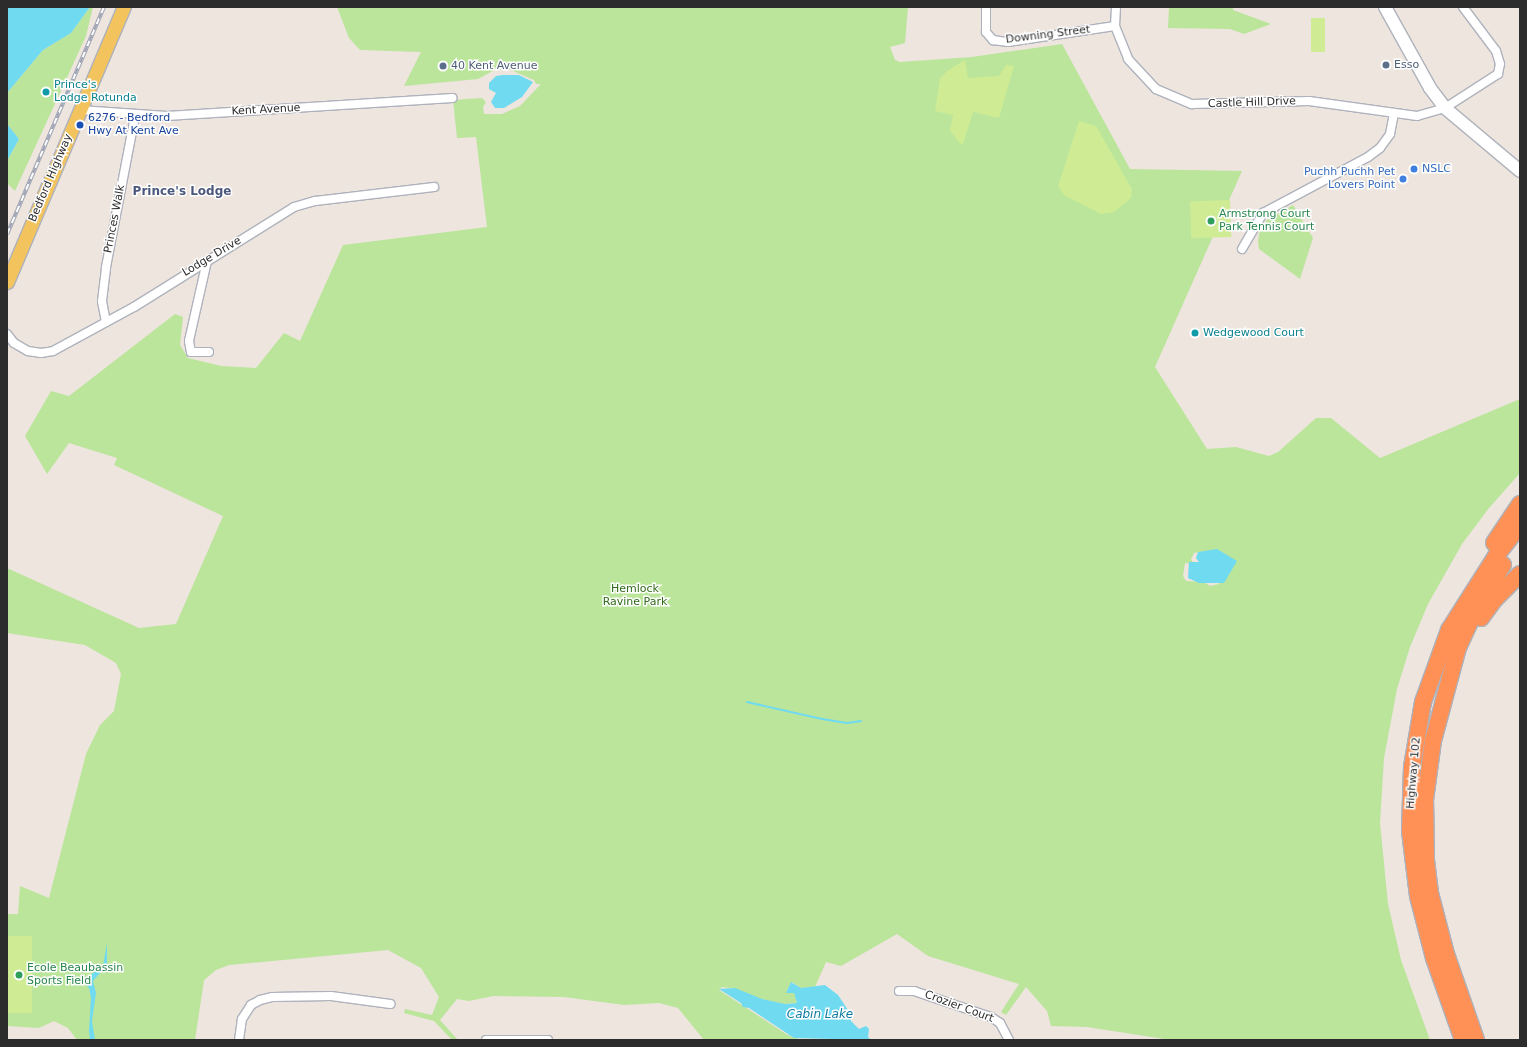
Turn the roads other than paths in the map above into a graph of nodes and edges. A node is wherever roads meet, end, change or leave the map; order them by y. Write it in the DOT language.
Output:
graph roads {
  1 [pos="124,7"];
  2 [pos="986,7"];
  3 [pos="1116,7"];
  4 [pos="1385,7"];
  5 [pos="1463,7"];
  6 [pos="1115,26"];
  7 [pos="452,98"];
  8 [pos="1445,108"];
  9 [pos="80,110"];
  10 [pos="1394,113"];
  11 [pos="135,116"];
  12 [pos="1520,171"];
  13 [pos="434,187"];
  14 [pos="1242,249"];
  15 [pos="207,261"];
  16 [pos="7,282"];
  17 [pos="106,322"];
  18 [pos="7,334"];
  19 [pos="209,352"];
  20 [pos="1520,504"];
  21 [pos="1520,525"];
  22 [pos="1520,541"];
  23 [pos="1520,574"];
  24 [pos="1449,630"];
  25 [pos="1451,675"];
  26 [pos="899,991"];
  27 [pos="390,1004"];
  28 [pos="240,1040"];
  29 [pos="486,1040"];
  30 [pos="548,1040"];
  31 [pos="1008,1040"];
  32 [pos="1462,1040"];
  33 [pos="1476,1040"];
  1 -- 9 [label="main road, Bedford Highway"];
  2 -- 6 [label="street, Downing Street"];
  3 -- 6 [label="street, Castle Hill Drive"];
  4 -- 8 [label="main road"];
  5 -- 8 [label="street, Castle Hill Drive"];
  6 -- 10 [label="street, Castle Hill Drive"];
  7 -- 11 [label="street, Kent Avenue"];
  8 -- 10 [label="street, Castle Hill Drive"];
  8 -- 12 [label="main road"];
  9 -- 11 [label="street, Kent Avenue"];
  9 -- 16 [label="main road, Bedford Highway"];
  10 -- 14 [label="street"];
  11 -- 17 [label="street, Princes Walk"];
  13 -- 15 [label="street, Lodge Drive"];
  15 -- 17 [label="street, Lodge Drive"];
  15 -- 19 [label="street"];
  17 -- 18 [label="street, Lodge Drive"];
  20 -- 24 [label="highway"];
  21 -- 24 [label="highway, Highway 102"];
  22 -- 25 [label="highway, Highway 102"];
  23 -- 25 [label="highway"];
  24 -- 32 [label="highway, Highway 102"];
  25 -- 33 [label="highway, Highway 102"];
  26 -- 31 [label="street, Crozier Court"];
  27 -- 28 [label="street"];
  29 -- 30 [label="street"];
}
